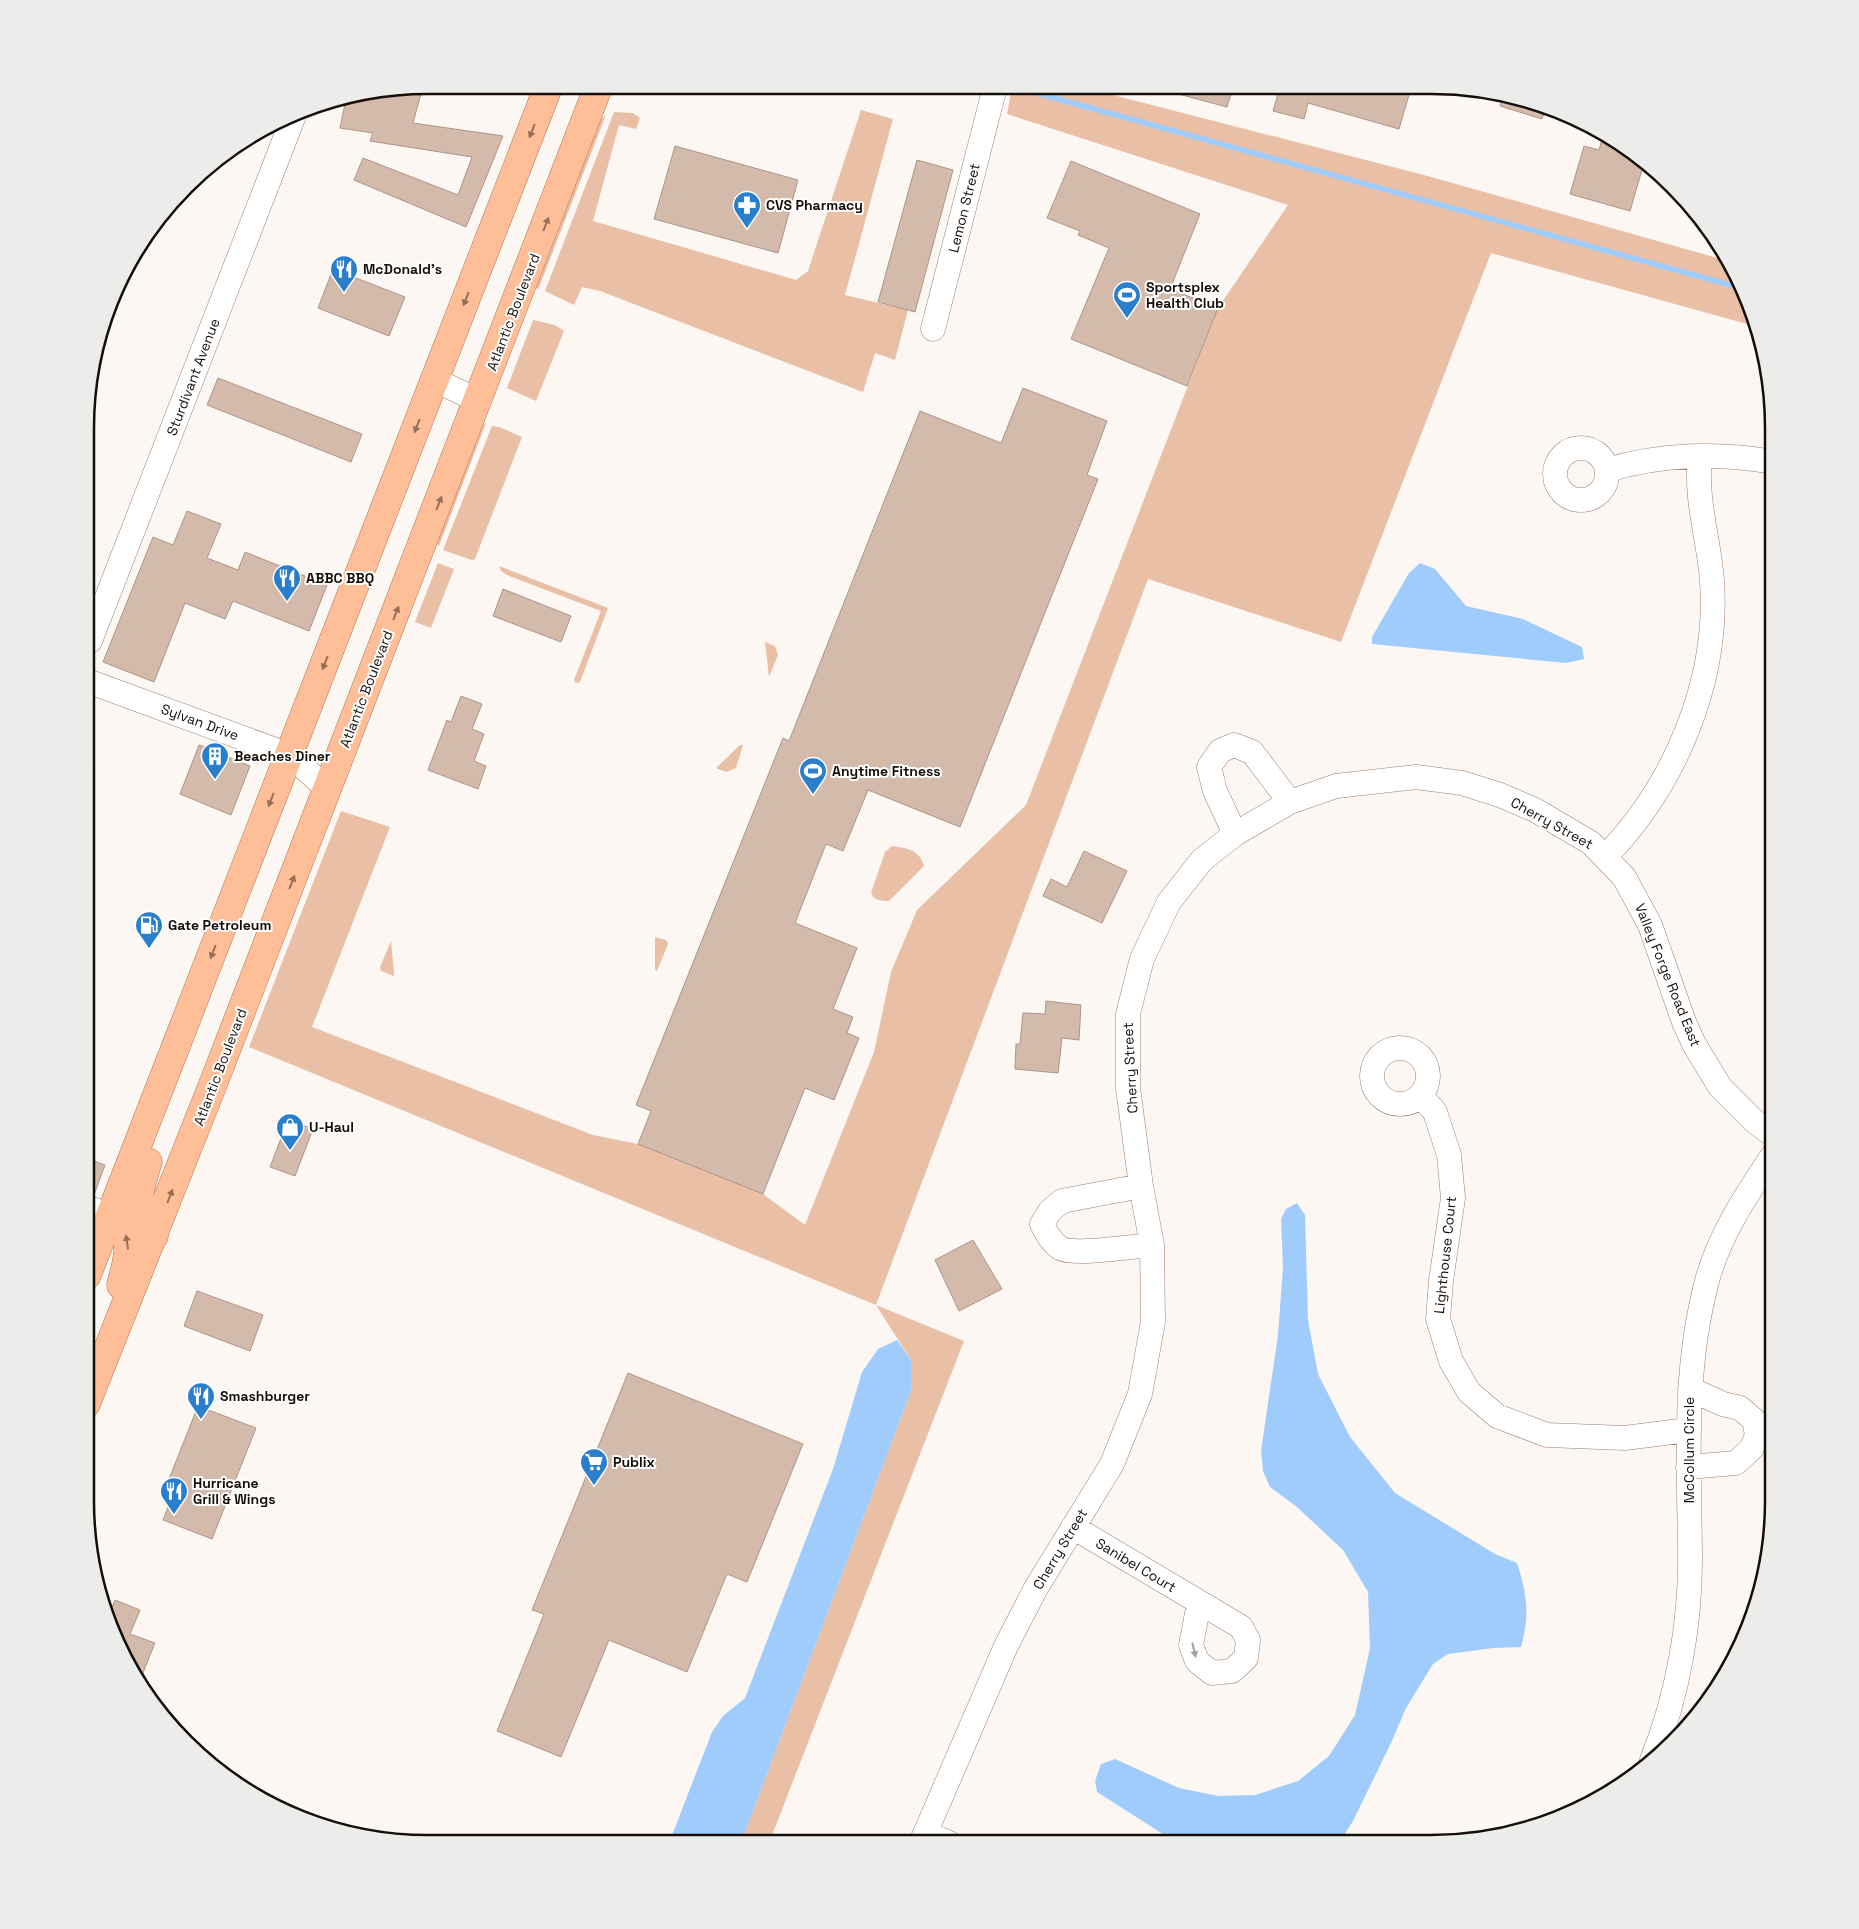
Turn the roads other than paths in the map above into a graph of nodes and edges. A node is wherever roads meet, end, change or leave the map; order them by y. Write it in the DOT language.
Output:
graph roads {
  1 [pos="545,94"];
  2 [pos="596,94"];
  3 [pos="993,94"];
  4 [pos="292,123"];
  5 [pos="933,329"];
  6 [pos="434,380"];
  7 [pos="479,401"];
  8 [pos="1700,457"];
  9 [pos="1765,461"];
  10 [pos="1607,470"];
  11 [pos="94,630"];
  12 [pos="94,683"];
  13 [pos="289,755"];
  14 [pos="328,789"];
  15 [pos="1290,802"];
  16 [pos="1235,834"];
  17 [pos="1606,856"];
  18 [pos="163,1081"];
  19 [pos="1421,1096"];
  20 [pos="1765,1129"];
  21 [pos="1765,1167"];
  22 [pos="1142,1186"];
  23 [pos="99,1212"];
  24 [pos="154,1236"];
  25 [pos="94,1238"];
  26 [pos="1152,1245"];
  27 [pos="97,1374"];
  28 [pos="94,1382"];
  29 [pos="1690,1389"];
  30 [pos="1688,1430"];
  31 [pos="1688,1467"];
  32 [pos="1074,1527"];
  33 [pos="1199,1603"];
  34 [pos="1656,1747"];
  35 [pos="924,1835"];
  1 -- 6 [label="highway, one-way"];
  7 -- 2 [label="highway, Atlantic Boulevard, one-way"];
  3 -- 5 [label="street, Lemon Street"];
  4 -- 11 [label="street, Sturdivant Avenue"];
  6 -- 7 [label="street"];
  6 -- 13 [label="highway, one-way"];
  14 -- 7 [label="highway, Atlantic Boulevard, one-way"];
  8 -- 9 [label="street"];
  8 -- 10 [label="street"];
  8 -- 17 [label="street"];
  12 -- 13 [label="street, Sylvan Drive"];
  13 -- 14 [label="street, Sylvan Drive"];
  13 -- 18 [label="highway, one-way"];
  24 -- 14 [label="highway, Atlantic Boulevard, one-way"];
  15 -- 16 [label="street, Cherry Street"];
  15 -- 16 [label="street"];
  15 -- 17 [label="street, Cherry Street"];
  16 -- 22 [label="street, Cherry Street"];
  17 -- 20 [label="street, Valley Forge Road East"];
  18 -- 23 [label="highway"];
  18 -- 24 [label="highway"];
  19 -- 30 [label="street, Lighthouse Court"];
  21 -- 29 [label="street, McCollum Circle"];
  22 -- 26 [label="street, Cherry Street"];
  22 -- 26 [label="street"];
  23 -- 25 [label="highway"];
  27 -- 23 [label="highway, one-way"];
  24 -- 27 [label="highway, Atlantic Boulevard"];
  26 -- 32 [label="street, Cherry Street"];
  27 -- 28 [label="highway, Atlantic Boulevard"];
  29 -- 30 [label="street, McCollum Circle"];
  29 -- 31 [label="street"];
  30 -- 31 [label="street, McCollum Circle"];
  31 -- 34 [label="street, McCollum Circle"];
  32 -- 33 [label="street, Sanibel Court"];
  32 -- 35 [label="street, Cherry Street"];
}
